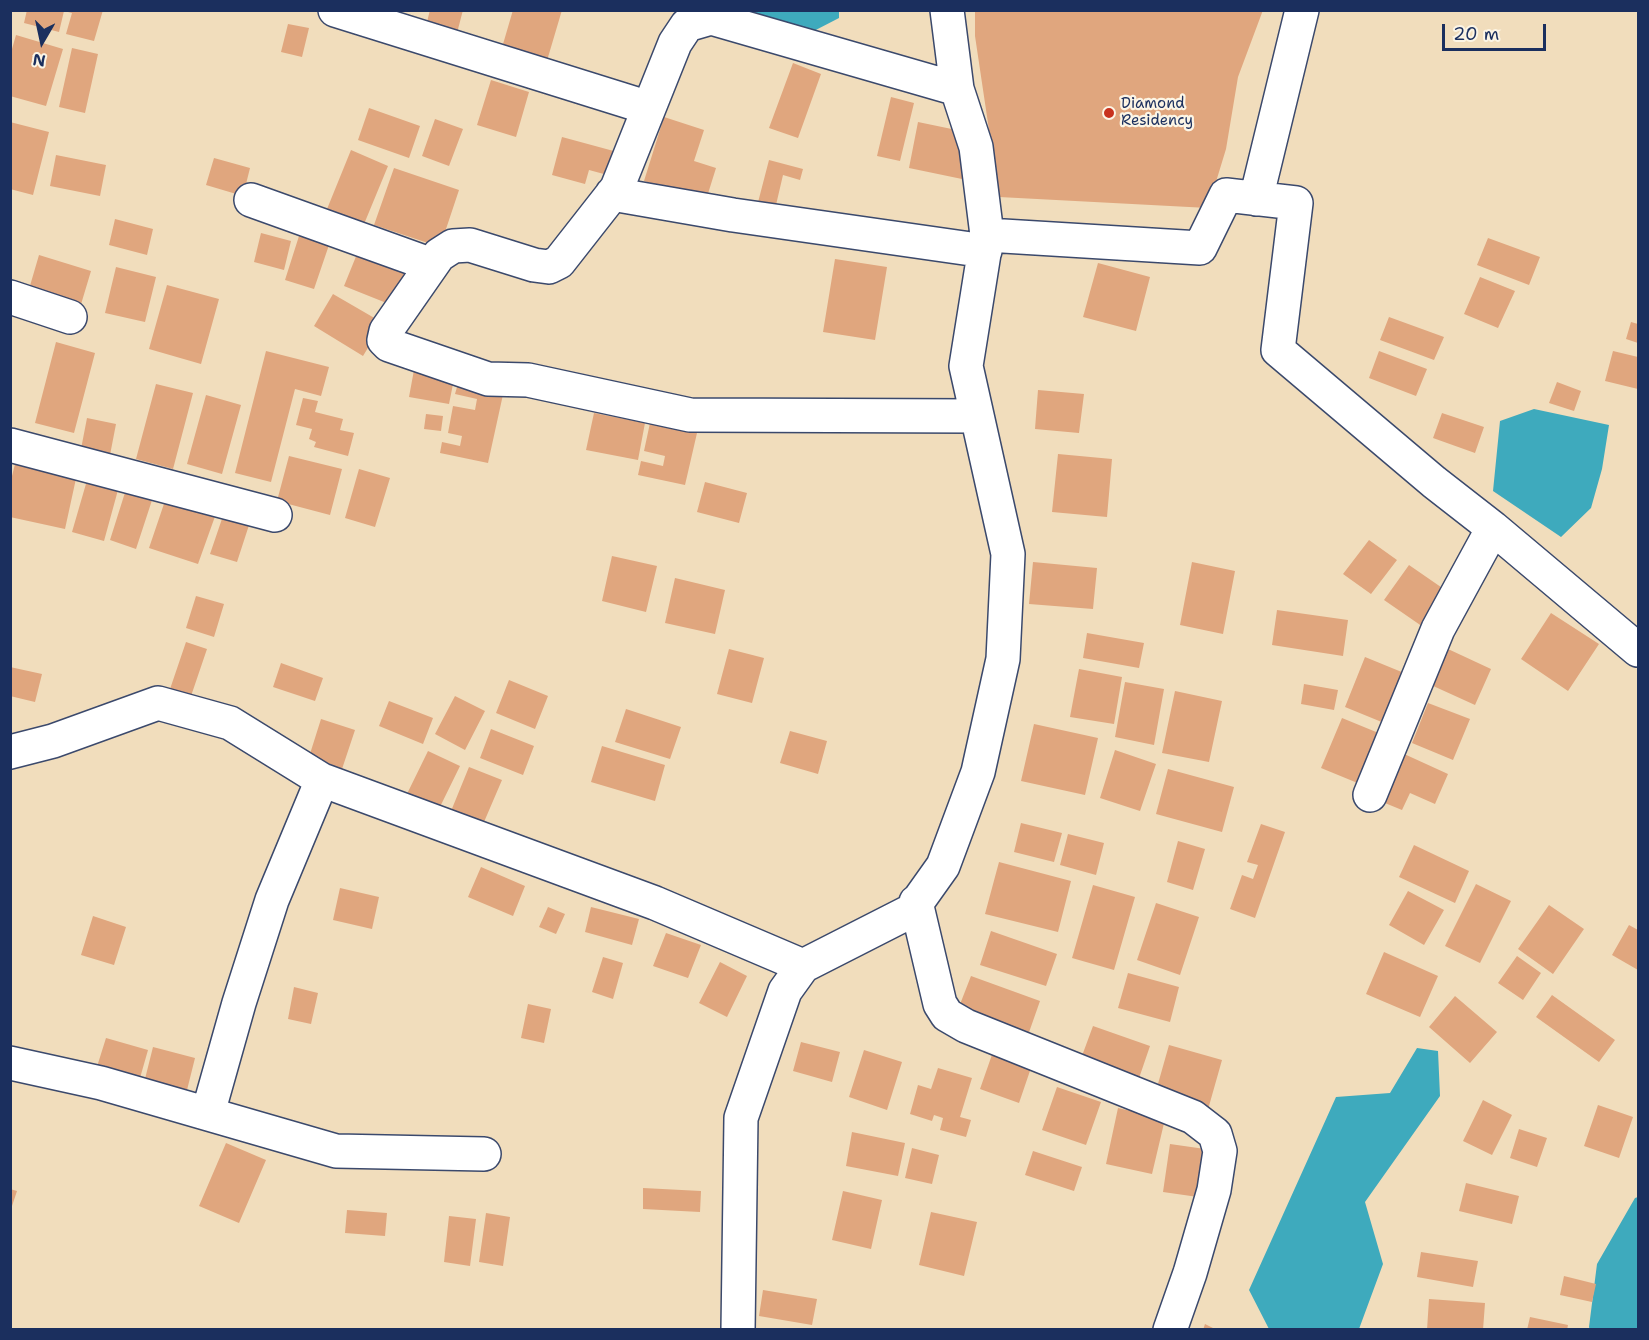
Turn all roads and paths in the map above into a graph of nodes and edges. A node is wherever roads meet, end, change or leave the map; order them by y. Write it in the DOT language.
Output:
graph roads {
  1 [pos="335,10"];
  2 [pos="947,10"];
  3 [pos="1302,10"];
  4 [pos="957,89"];
  5 [pos="649,108"];
  6 [pos="612,194"];
  7 [pos="1256,199"];
  8 [pos="251,200"];
  9 [pos="986,243"];
  10 [pos="432,266"];
  11 [pos="10,297"];
  12 [pos="70,316"];
  13 [pos="977,417"];
  14 [pos="10,445"];
  15 [pos="275,515"];
  16 [pos="1493,528"];
  17 [pos="1638,650"];
  18 [pos="10,752"];
  19 [pos="322,780"];
  20 [pos="1370,795"];
  21 [pos="916,902"];
  22 [pos="803,966"];
  23 [pos="10,1063"];
  24 [pos="208,1113"];
  25 [pos="484,1154"];
  26 [pos="738,1329"];
  27 [pos="1170,1329"];
  1 -- 5 [label="street"];
  2 -- 4 [label="street"];
  3 -- 7 [label="street"];
  4 -- 5 [label="street"];
  4 -- 9 [label="street"];
  5 -- 6 [label="street"];
  6 -- 9 [label="street"];
  6 -- 10 [label="street"];
  7 -- 9 [label="street"];
  7 -- 16 [label="street"];
  8 -- 10 [label="street"];
  9 -- 13 [label="street"];
  10 -- 13 [label="street"];
  11 -- 12 [label="street"];
  13 -- 21 [label="street"];
  14 -- 15 [label="street"];
  16 -- 17 [label="street"];
  16 -- 20 [label="street"];
  18 -- 19 [label="street"];
  19 -- 22 [label="street"];
  19 -- 24 [label="street"];
  21 -- 22 [label="street"];
  21 -- 27 [label="street"];
  22 -- 26 [label="street"];
  23 -- 24 [label="street"];
  24 -- 25 [label="street"];
}
